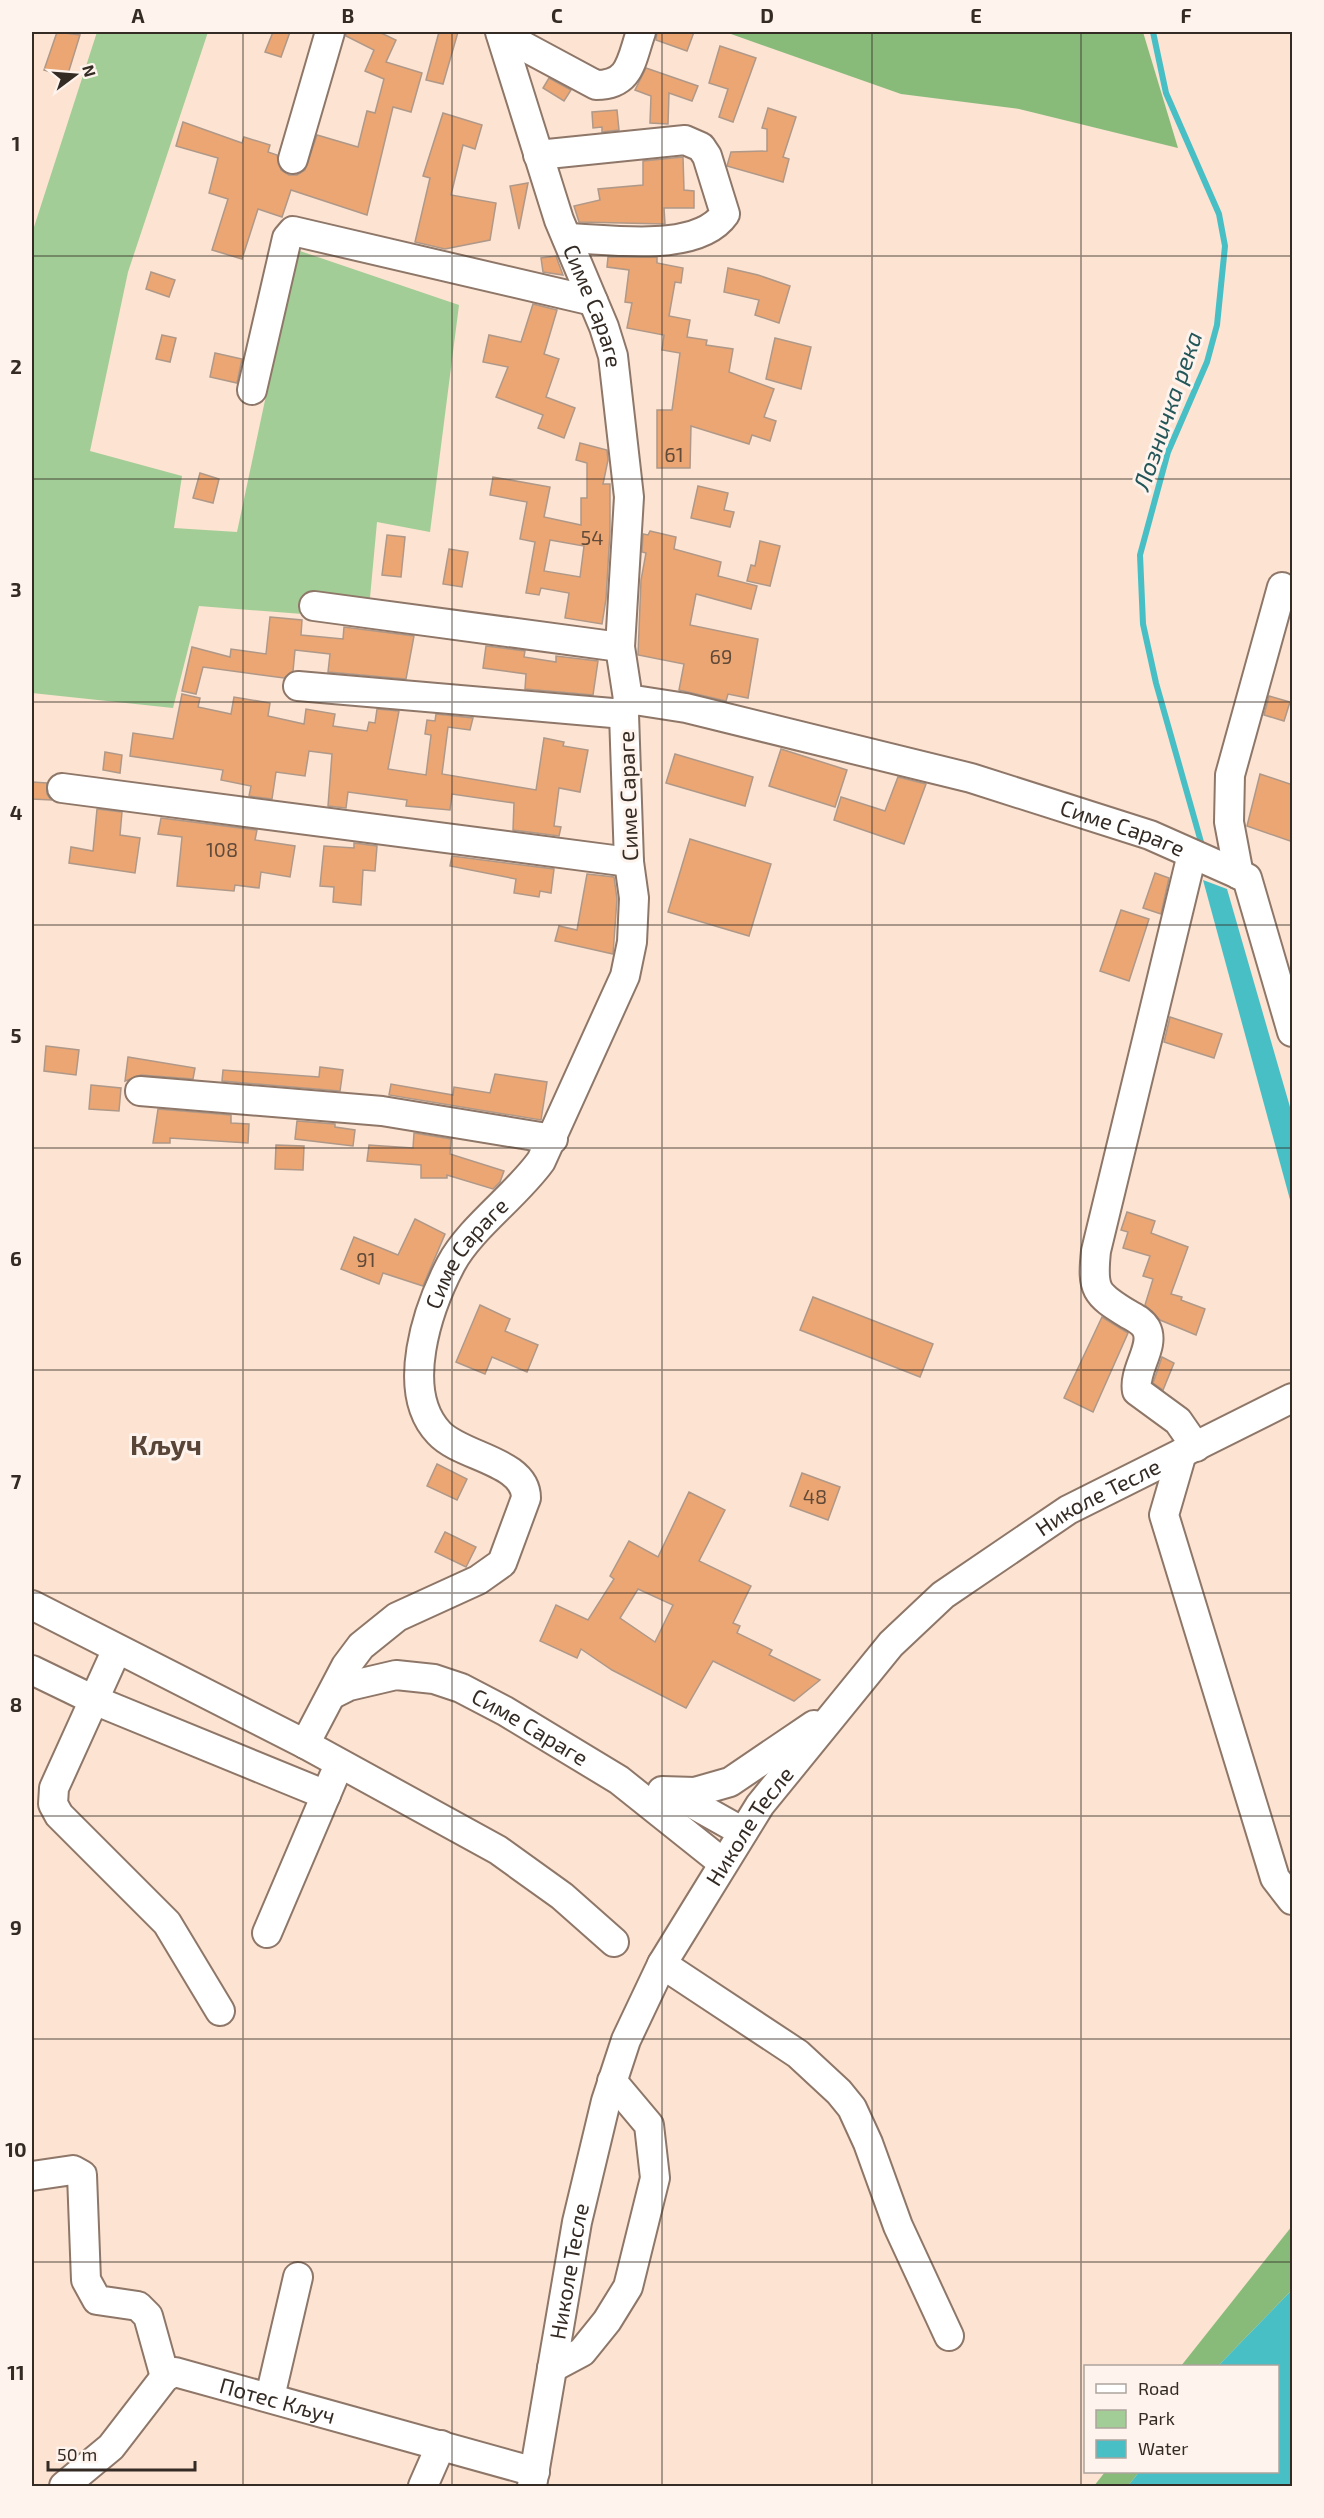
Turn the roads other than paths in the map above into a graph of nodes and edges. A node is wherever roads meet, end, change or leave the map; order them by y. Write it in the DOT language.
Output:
graph roads {
  1 [pos="330,32"];
  2 [pos="641,32"];
  3 [pos="501,33"];
  4 [pos="538,155"];
  5 [pos="293,159"];
  6 [pos="567,238"];
  7 [pos="593,301"];
  8 [pos="252,390"];
  9 [pos="1282,587"];
  10 [pos="314,606"];
  11 [pos="620,647"];
  12 [pos="298,686"];
  13 [pos="626,706"];
  14 [pos="63,788"];
  15 [pos="1192,854"];
  16 [pos="630,862"];
  17 [pos="1239,875"];
  18 [pos="1293,1032"];
  19 [pos="140,1091"];
  20 [pos="553,1138"];
  21 [pos="1293,1398"];
  22 [pos="1189,1450"];
  23 [pos="32,1605"];
  24 [pos="379,1631"];
  25 [pos="117,1649"];
  26 [pos="32,1670"];
  27 [pos="396,1675"];
  28 [pos="333,1694"];
  29 [pos="94,1700"];
  30 [pos="831,1716"];
  31 [pos="304,1744"];
  32 [pos="339,1763"];
  33 [pos="619,1780"];
  34 [pos="662,1791"];
  35 [pos="326,1795"];
  36 [pos="743,1832"];
  37 [pos="723,1863"];
  38 [pos="1293,1900"];
  39 [pos="267,1933"];
  40 [pos="614,1942"];
  41 [pos="662,1964"];
  42 [pos="220,2011"];
  43 [pos="612,2081"];
  44 [pos="32,2176"];
  45 [pos="298,2277"];
  46 [pos="949,2336"];
  47 [pos="552,2368"];
  48 [pos="165,2377"];
  49 [pos="270,2397"];
  50 [pos="441,2445"];
  51 [pos="533,2479"];
  52 [pos="64,2487"];
  53 [pos="423,2487"];
  1 -- 5 [label="street"];
  2 -- 3 [label="street"];
  3 -- 4 [label="street, Симе Сараге"];
  4 -- 6 [label="street, Симе Сараге"];
  4 -- 6 [label="street"];
  6 -- 7 [label="street, Симе Сараге"];
  7 -- 8 [label="street"];
  7 -- 11 [label="street, Симе Сараге"];
  9 -- 17 [label="street"];
  10 -- 11 [label="street"];
  11 -- 13 [label="street, Симе Сараге"];
  12 -- 13 [label="street"];
  13 -- 15 [label="street, Симе Сараге"];
  13 -- 16 [label="street, Симе Сараге"];
  14 -- 16 [label="street"];
  15 -- 17 [label="street, Симе Сараге"];
  15 -- 22 [label="street"];
  16 -- 20 [label="street, Симе Сараге"];
  17 -- 18 [label="street"];
  19 -- 20 [label="street"];
  20 -- 24 [label="street, Симе Сараге"];
  21 -- 22 [label="street, Николе Тесле"];
  22 -- 30 [label="street, Николе Тесле"];
  22 -- 38 [label="street"];
  23 -- 25 [label="street"];
  24 -- 27 [label="street"];
  24 -- 28 [label="street, Симе Сараге"];
  25 -- 29 [label="street"];
  25 -- 31 [label="street"];
  26 -- 29 [label="street"];
  27 -- 28 [label="street, Симе Сараге"];
  27 -- 33 [label="street, Симе Сараге"];
  28 -- 31 [label="street, Симе Сараге"];
  29 -- 35 [label="street"];
  29 -- 42 [label="street"];
  30 -- 34 [label="street"];
  30 -- 36 [label="street, Николе Тесле"];
  31 -- 32 [label="street"];
  32 -- 35 [label="street"];
  32 -- 40 [label="street"];
  33 -- 34 [label="street"];
  33 -- 37 [label="street"];
  34 -- 36 [label="street"];
  35 -- 39 [label="street"];
  36 -- 37 [label="street, Николе Тесле"];
  37 -- 41 [label="street, Николе Тесле"];
  41 -- 43 [label="street, Николе Тесле"];
  41 -- 46 [label="street"];
  43 -- 47 [label="street, Николе Тесле"];
  43 -- 47 [label="street"];
  44 -- 48 [label="street"];
  45 -- 49 [label="street"];
  47 -- 51 [label="street, Николе Тесле"];
  48 -- 49 [label="street, Потес Кључ"];
  48 -- 52 [label="street"];
  49 -- 50 [label="street, Потес Кључ"];
  50 -- 51 [label="street, Потес Кључ"];
  50 -- 53 [label="street"];
}
